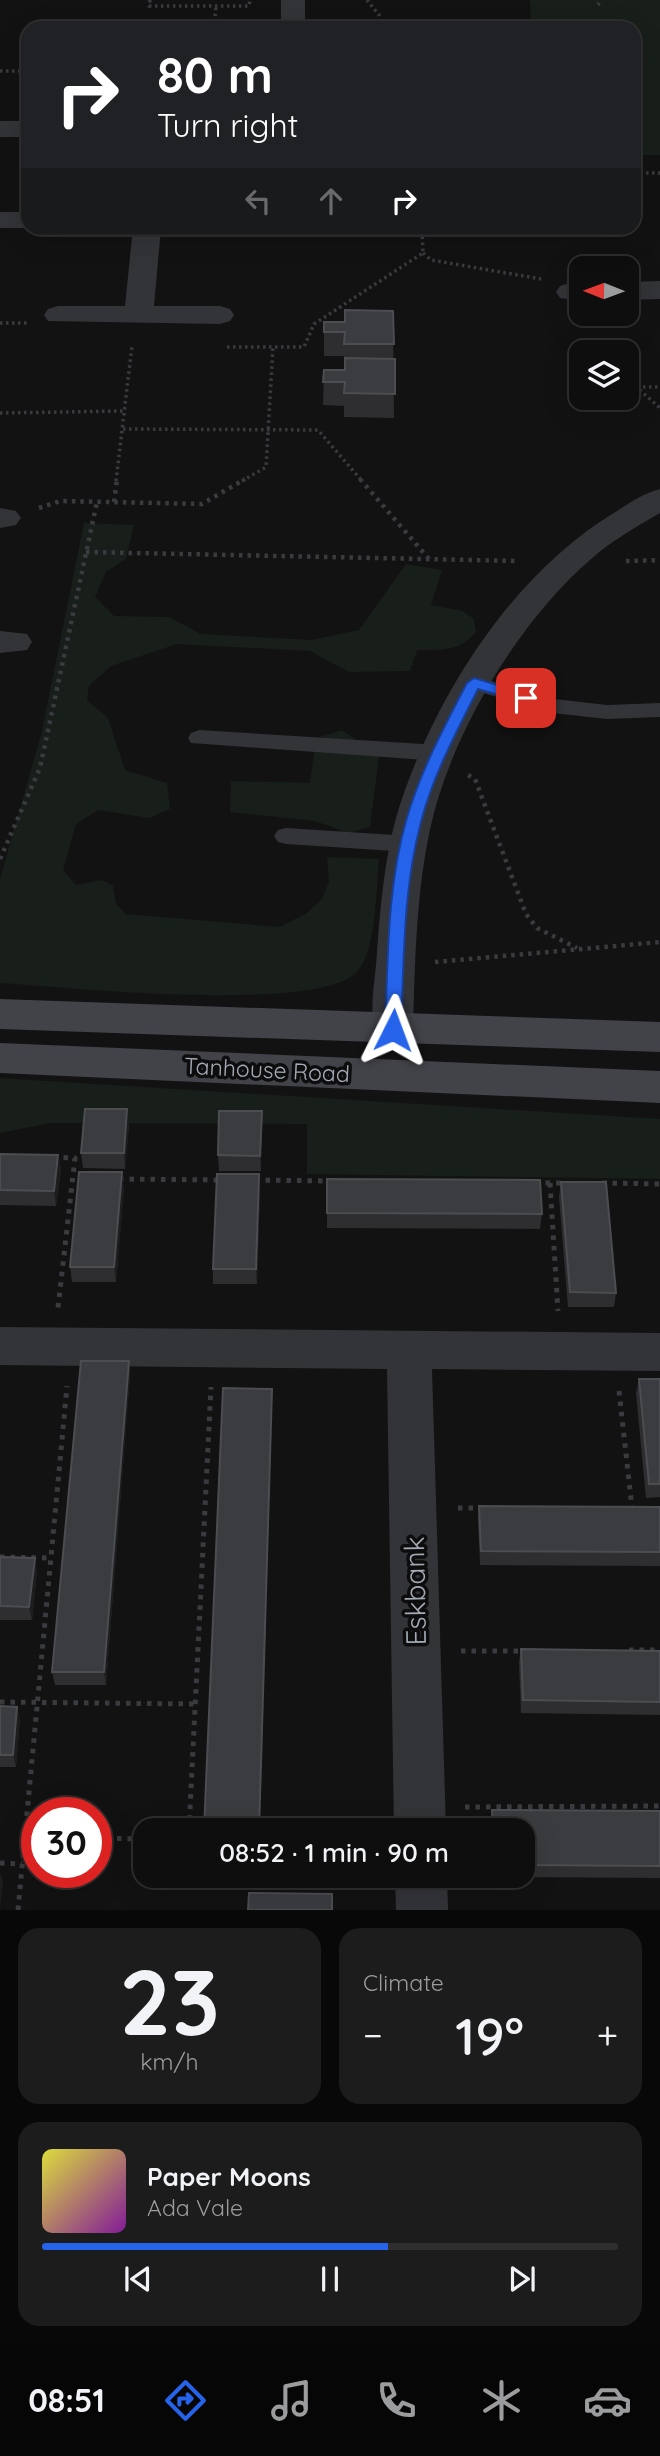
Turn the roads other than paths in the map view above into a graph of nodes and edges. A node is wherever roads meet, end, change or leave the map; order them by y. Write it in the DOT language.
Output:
graph roads {
  1 [pos="293,0"];
  2 [pos="293,21"];
  3 [pos="0,129"];
  4 [pos="21,129"];
  5 [pos="146,235"];
  6 [pos="660,290"];
  7 [pos="639,291"];
  8 [pos="58,314"];
  9 [pos="139,314"];
  10 [pos="220,314"];
  11 [pos="660,499"];
  12 [pos="474,683"];
  13 [pos="660,710"];
  14 [pos="199,737"];
  15 [pos="438,755"];
  16 [pos="286,836"];
  17 [pos="410,844"];
  18 [pos="0,1014"];
  19 [pos="393,1030"];
  20 [pos="660,1037"];
  21 [pos="0,1058"];
  22 [pos="660,1087"];
  23 [pos="0,1346"];
  24 [pos="409,1351"];
  25 [pos="660,1352"];
  26 [pos="420,1818"];
  1 -- 2 [label="street"];
  3 -- 4 [label="street"];
  5 -- 9 [label="street"];
  6 -- 7 [label="street"];
  8 -- 9 [label="street"];
  9 -- 10 [label="street"];
  11 -- 12 [label="street"];
  12 -- 13 [label="lane"];
  12 -- 15 [label="street"];
  14 -- 15 [label="lane"];
  15 -- 17 [label="street"];
  16 -- 17 [label="lane"];
  17 -- 19 [label="street"];
  18 -- 19 [label="street, Tanhouse Road"];
  19 -- 20 [label="street, Tanhouse Road"];
  21 -- 22 [label="street, Tanhouse Road"];
  23 -- 24 [label="street"];
  24 -- 25 [label="street"];
  24 -- 26 [label="street, Eskbank"];
}
